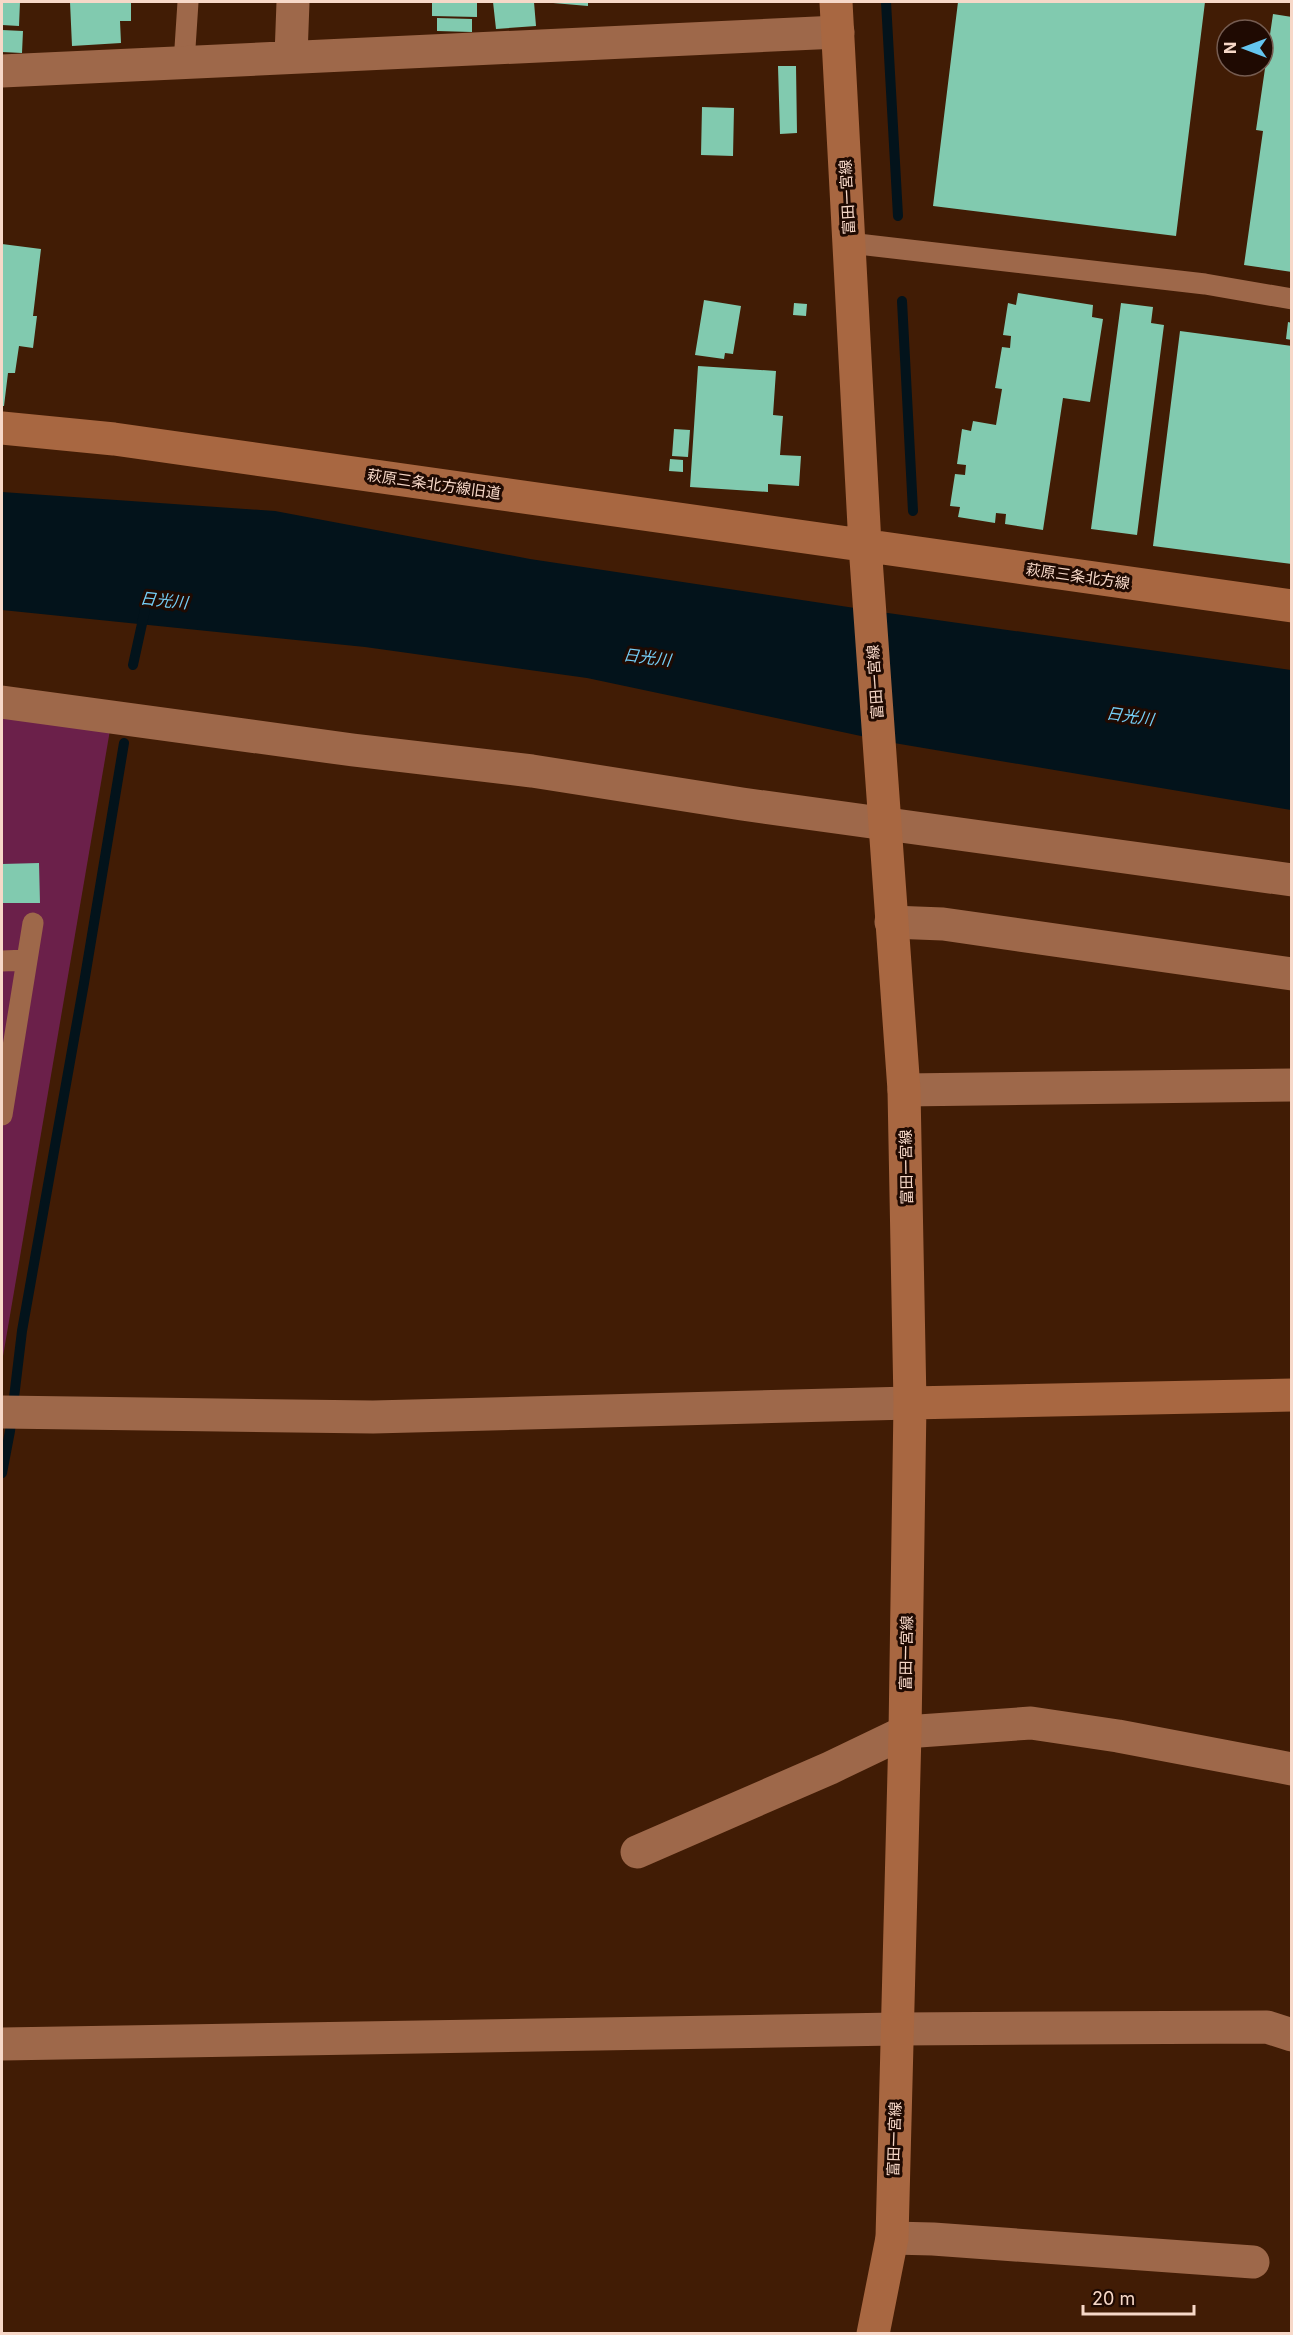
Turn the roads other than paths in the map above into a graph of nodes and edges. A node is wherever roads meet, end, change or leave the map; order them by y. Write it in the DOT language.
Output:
graph roads {
  1 [pos="188,2"];
  2 [pos="293,2"];
  3 [pos="837,17"];
  4 [pos="291,56"];
  5 [pos="184,63"];
  6 [pos="2,71"];
  7 [pos="849,243"];
  8 [pos="1292,299"];
  9 [pos="2,428"];
  10 [pos="866,555"];
  11 [pos="1292,606"];
  12 [pos="2,702"];
  13 [pos="884,809"];
  14 [pos="1292,880"];
  15 [pos="891,922"];
  16 [pos="33,923"];
  17 [pos="27,960"];
  18 [pos="2,961"];
  19 [pos="1292,974"];
  20 [pos="1292,1085"];
  21 [pos="904,1090"];
  22 [pos="2,1115"];
  23 [pos="1292,1395"];
  24 [pos="910,1402"];
  25 [pos="17,1412"];
  26 [pos="905,1732"];
  27 [pos="1292,1769"];
  28 [pos="637,1851"];
  29 [pos="897,2030"];
  30 [pos="1292,2035"];
  31 [pos="2,2044"];
  32 [pos="892,2238"];
  33 [pos="1253,2262"];
  34 [pos="873,2334"];
  1 -- 5 [label="lane"];
  2 -- 4 [label="street"];
  3 -- 4 [label="street"];
  3 -- 7 [label="main road, 富田一宮線"];
  4 -- 5 [label="street"];
  5 -- 6 [label="street"];
  7 -- 8 [label="lane"];
  7 -- 10 [label="main road, 富田一宮線"];
  9 -- 10 [label="main road, 萩原三条北方線旧道"];
  10 -- 11 [label="main road, 萩原三条北方線"];
  10 -- 13 [label="main road, 富田一宮線"];
  12 -- 13 [label="street"];
  13 -- 14 [label="street"];
  13 -- 15 [label="main road, 富田一宮線"];
  15 -- 19 [label="street"];
  15 -- 21 [label="main road, 富田一宮線"];
  16 -- 17 [label="lane"];
  17 -- 18 [label="lane"];
  17 -- 22 [label="lane"];
  20 -- 21 [label="street"];
  21 -- 24 [label="main road, 富田一宮線"];
  23 -- 24 [label="main road"];
  24 -- 25 [label="street"];
  24 -- 26 [label="main road, 富田一宮線"];
  26 -- 27 [label="street"];
  26 -- 28 [label="street"];
  26 -- 29 [label="main road, 富田一宮線"];
  29 -- 30 [label="street"];
  29 -- 31 [label="street"];
  29 -- 32 [label="main road, 富田一宮線"];
  32 -- 33 [label="street"];
  32 -- 34 [label="main road, 富田一宮線"];
}
